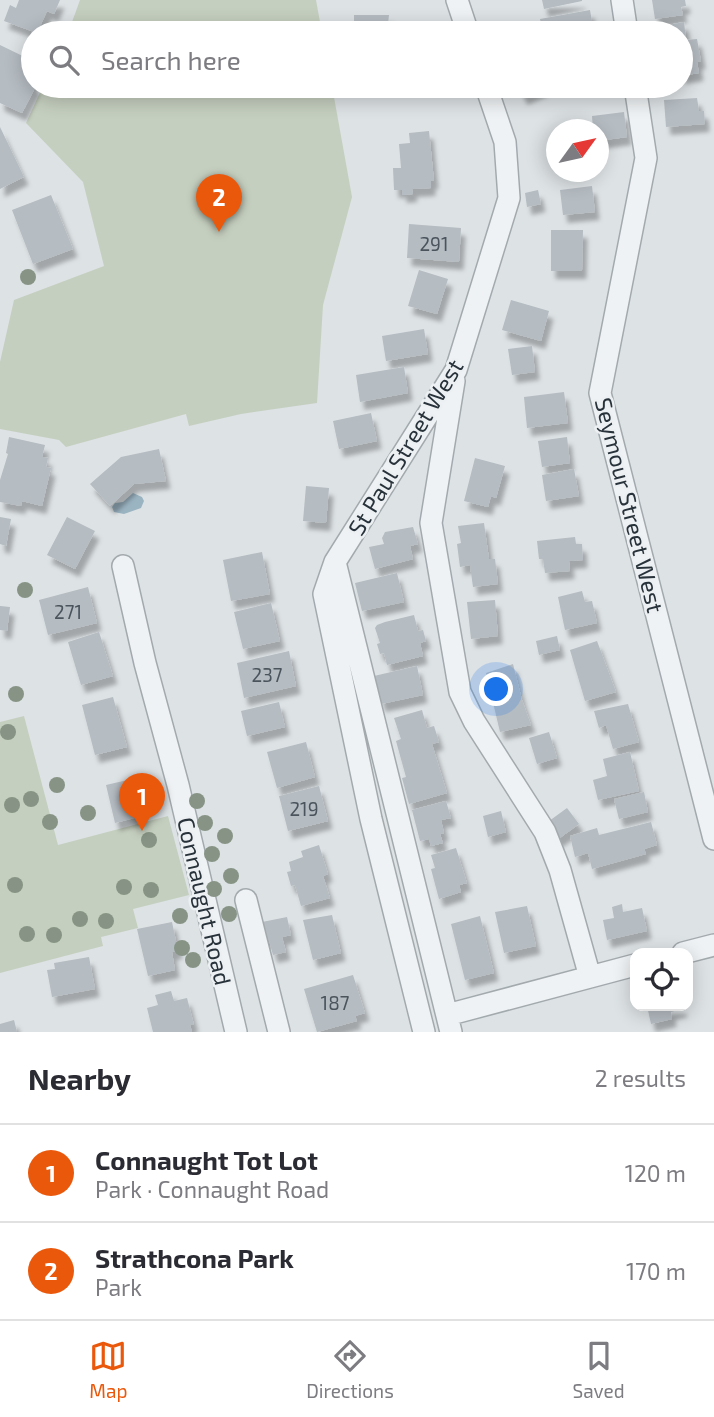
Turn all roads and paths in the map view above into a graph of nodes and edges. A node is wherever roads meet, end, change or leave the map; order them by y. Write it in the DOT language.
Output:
graph roads {
  1 [pos="457,0"];
  2 [pos="622,0"];
  3 [pos="464,21"];
  4 [pos="625,21"];
  5 [pos="490,98"];
  6 [pos="637,98"];
  7 [pos="456,370"];
  8 [pos="335,562"];
  9 [pos="124,566"];
  10 [pos="714,839"];
  11 [pos="246,900"];
  12 [pos="714,945"];
  13 [pos="693,950"];
  14 [pos="630,966"];
  15 [pos="590,977"];
  16 [pos="449,1023"];
  17 [pos="236,1032"];
  18 [pos="279,1032"];
  19 [pos="424,1032"];
  1 -- 3 [label="street"];
  2 -- 4 [label="street"];
  5 -- 7 [label="street, St Paul Street West"];
  6 -- 10 [label="street, Seymour Street West"];
  7 -- 8 [label="street, St Paul Street West"];
  7 -- 15 [label="street"];
  8 -- 16 [label="street"];
  8 -- 19 [label="street, St Paul Street West"];
  9 -- 17 [label="street, Connaught Road"];
  11 -- 18 [label="street"];
  12 -- 13 [label="street"];
  14 -- 15 [label="street"];
  15 -- 16 [label="street"];
}
